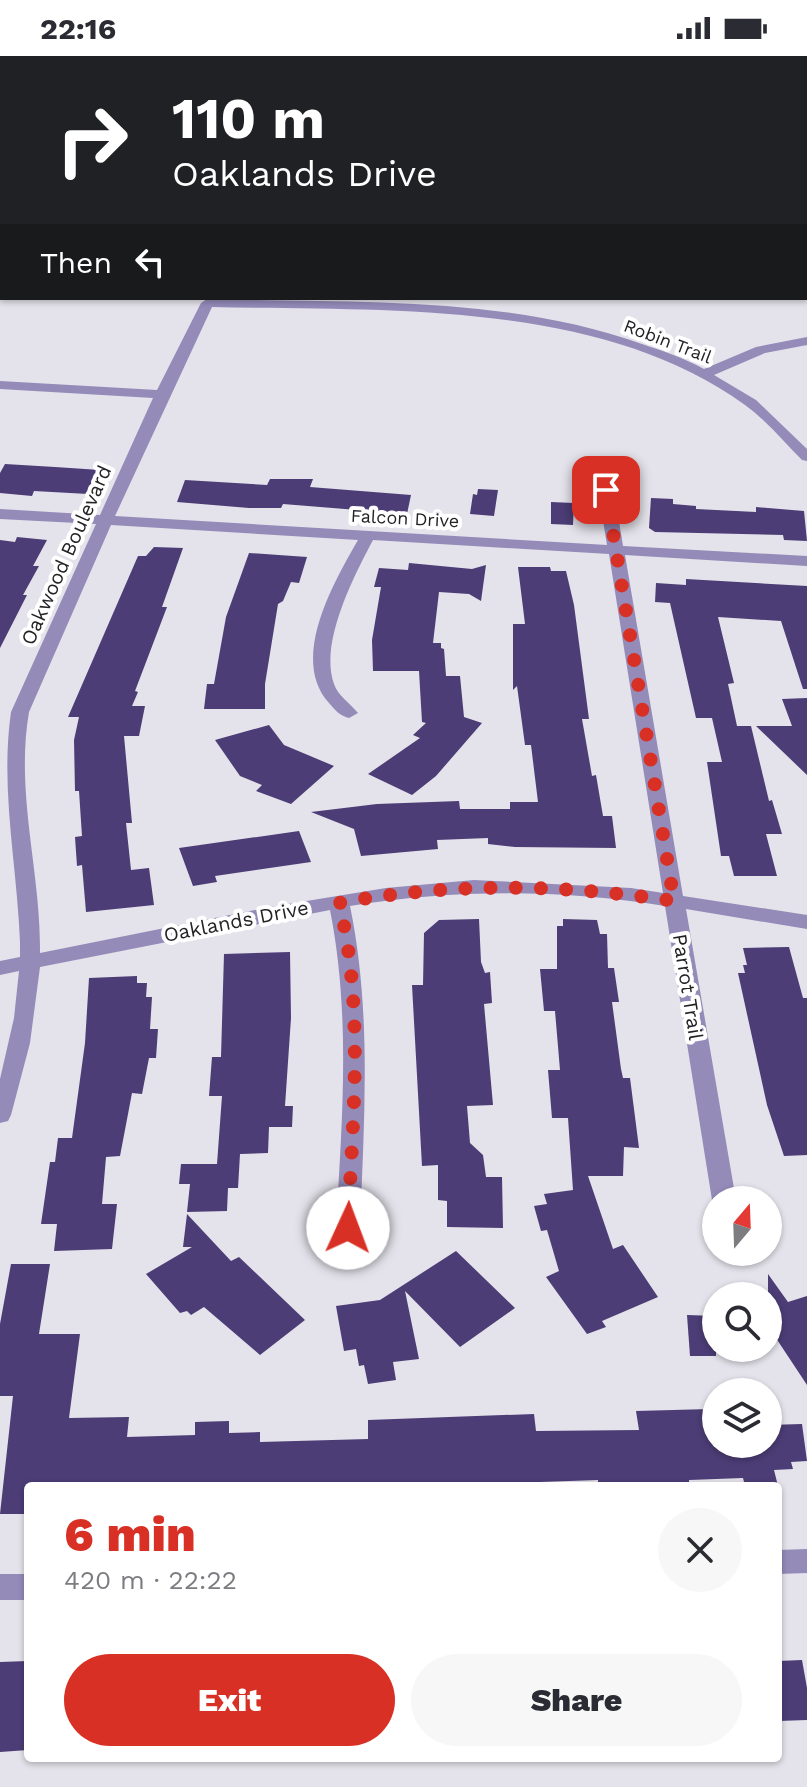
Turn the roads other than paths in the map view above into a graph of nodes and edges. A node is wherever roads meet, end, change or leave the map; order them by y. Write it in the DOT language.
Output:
graph roads {
  1 [pos="807,341"];
  2 [pos="706,373"];
  3 [pos="0,385"];
  4 [pos="162,394"];
  5 [pos="807,457"];
  6 [pos="606,490"];
  7 [pos="0,514"];
  8 [pos="108,521"];
  9 [pos="368,536"];
  10 [pos="616,551"];
  11 [pos="807,561"];
  12 [pos="349,713"];
  13 [pos="6,760"];
  14 [pos="674,901"];
  15 [pos="339,903"];
  16 [pos="807,922"];
  17 [pos="29,962"];
  18 [pos="0,968"];
  19 [pos="0,1115"];
  20 [pos="722,1186"];
  21 [pos="348,1228"];
  22 [pos="807,1561"];
  23 [pos="782,1562"];
  24 [pos="0,1587"];
  25 [pos="24,1587"];
  1 -- 2 [label="street"];
  2 -- 4 [label="street, Robin Trail"];
  2 -- 5 [label="street, Robin Trail"];
  3 -- 4 [label="street"];
  4 -- 8 [label="street, Oakwood Boulevard"];
  6 -- 10 [label="street, Parrot Trail"];
  7 -- 8 [label="street, Falcon Drive"];
  8 -- 9 [label="street, Falcon Drive"];
  8 -- 13 [label="street, Oakwood Boulevard"];
  9 -- 10 [label="street, Falcon Drive"];
  9 -- 12 [label="street"];
  10 -- 11 [label="street, Falcon Drive"];
  10 -- 14 [label="street, Parrot Trail"];
  13 -- 17 [label="street, Oakwood Boulevard"];
  14 -- 15 [label="street, Oaklands Drive"];
  14 -- 16 [label="street, Oaklands Drive"];
  14 -- 20 [label="street, Parrot Trail"];
  15 -- 17 [label="street, Oaklands Drive"];
  15 -- 21 [label="street"];
  17 -- 18 [label="street, Oaklands Drive"];
  17 -- 19 [label="street, Oakwood Boulevard"];
  22 -- 23 [label="street"];
  24 -- 25 [label="street"];
}
